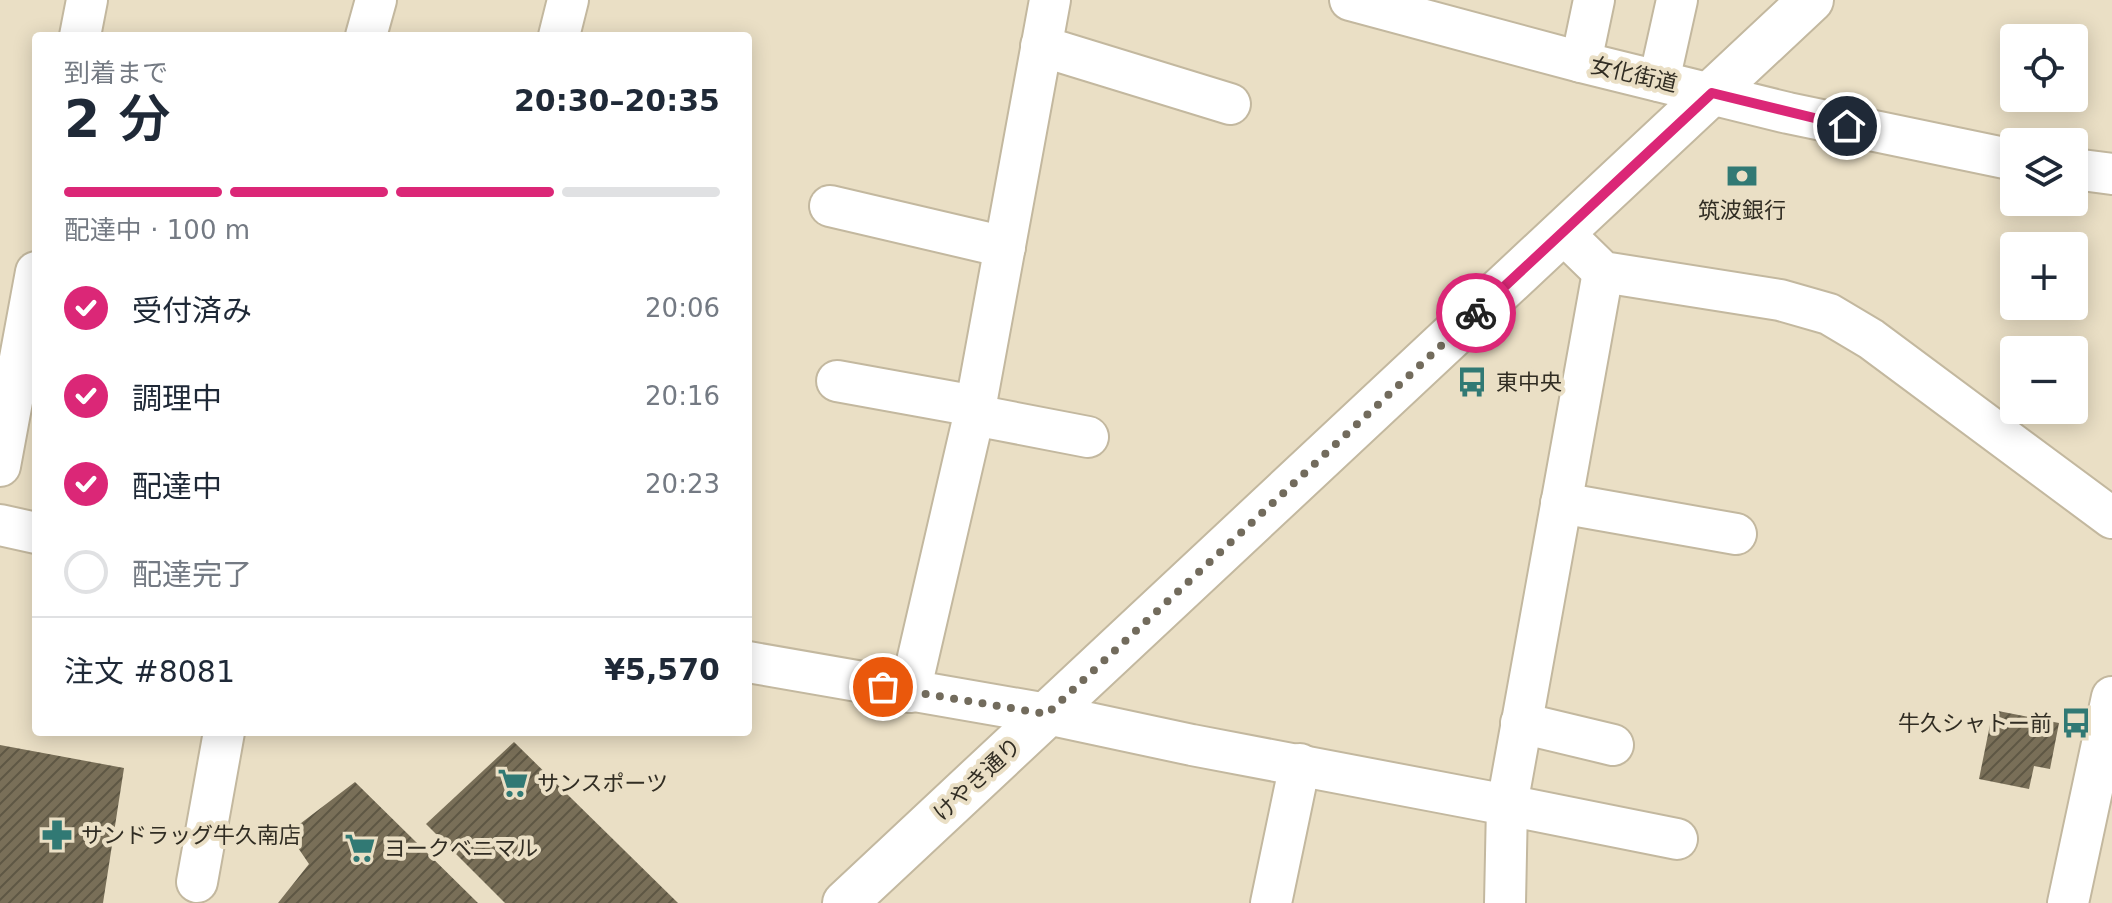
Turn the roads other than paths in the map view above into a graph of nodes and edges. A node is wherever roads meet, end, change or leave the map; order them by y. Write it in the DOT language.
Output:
graph roads {
  1 [pos="87,0"];
  2 [pos="376,0"];
  3 [pos="568,0"];
  4 [pos="1050,0"];
  5 [pos="1350,0"];
  6 [pos="1594,0"];
  7 [pos="1677,0"];
  8 [pos="1811,0"];
  9 [pos="81,32"];
  10 [pos="367,32"];
  11 [pos="560,32"];
  12 [pos="1041,46"];
  13 [pos="1581,62"];
  14 [pos="1659,81"];
  15 [pos="1712,93"];
  16 [pos="1230,104"];
  17 [pos="2000,157"];
  18 [pos="2088,171"];
  19 [pos="2112,174"];
  20 [pos="830,206"];
  21 [pos="1562,232"];
  22 [pos="1005,247"];
  23 [pos="1603,272"];
  24 [pos="31,330"];
  25 [pos="837,381"];
  26 [pos="975,410"];
  27 [pos="1088,437"];
  28 [pos="14,443"];
  29 [pos="1561,503"];
  30 [pos="2112,518"];
  31 [pos="0,525"];
  32 [pos="32,532"];
  33 [pos="1736,534"];
  34 [pos="752,663"];
  35 [pos="910,692"];
  36 [pos="2112,697"];
  37 [pos="1047,714"];
  38 [pos="1521,723"];
  39 [pos="223,736"];
  40 [pos="1613,745"];
  41 [pos="1300,764"];
  42 [pos="1507,805"];
  43 [pos="1677,839"];
  44 [pos="197,882"];
  45 [pos="845,903"];
  46 [pos="1271,903"];
  47 [pos="1505,903"];
  48 [pos="2068,903"];
  1 -- 9 [label="street"];
  2 -- 10 [label="street"];
  3 -- 11 [label="street"];
  4 -- 12 [label="street"];
  5 -- 13 [label="street, 女化街道"];
  6 -- 13 [label="street"];
  7 -- 14 [label="street"];
  8 -- 15 [label="main road, けやき通り"];
  12 -- 16 [label="street"];
  12 -- 22 [label="street"];
  13 -- 14 [label="street, 女化街道"];
  14 -- 15 [label="street, 女化街道"];
  15 -- 17 [label="street, 女化街道"];
  15 -- 21 [label="main road, けやき通り"];
  18 -- 19 [label="street"];
  20 -- 22 [label="street"];
  21 -- 23 [label="street"];
  21 -- 37 [label="main road, けやき通り"];
  22 -- 26 [label="street"];
  23 -- 29 [label="street"];
  23 -- 30 [label="street"];
  24 -- 28 [label="street"];
  25 -- 26 [label="street"];
  26 -- 27 [label="street"];
  26 -- 35 [label="street"];
  29 -- 33 [label="street"];
  29 -- 38 [label="street"];
  31 -- 32 [label="street"];
  34 -- 35 [label="street"];
  35 -- 37 [label="street"];
  36 -- 48 [label="street"];
  37 -- 41 [label="street"];
  37 -- 45 [label="main road, けやき通り"];
  38 -- 40 [label="street"];
  38 -- 42 [label="street"];
  39 -- 44 [label="street"];
  41 -- 42 [label="street"];
  41 -- 46 [label="street"];
  42 -- 43 [label="street"];
  42 -- 47 [label="street"];
}
